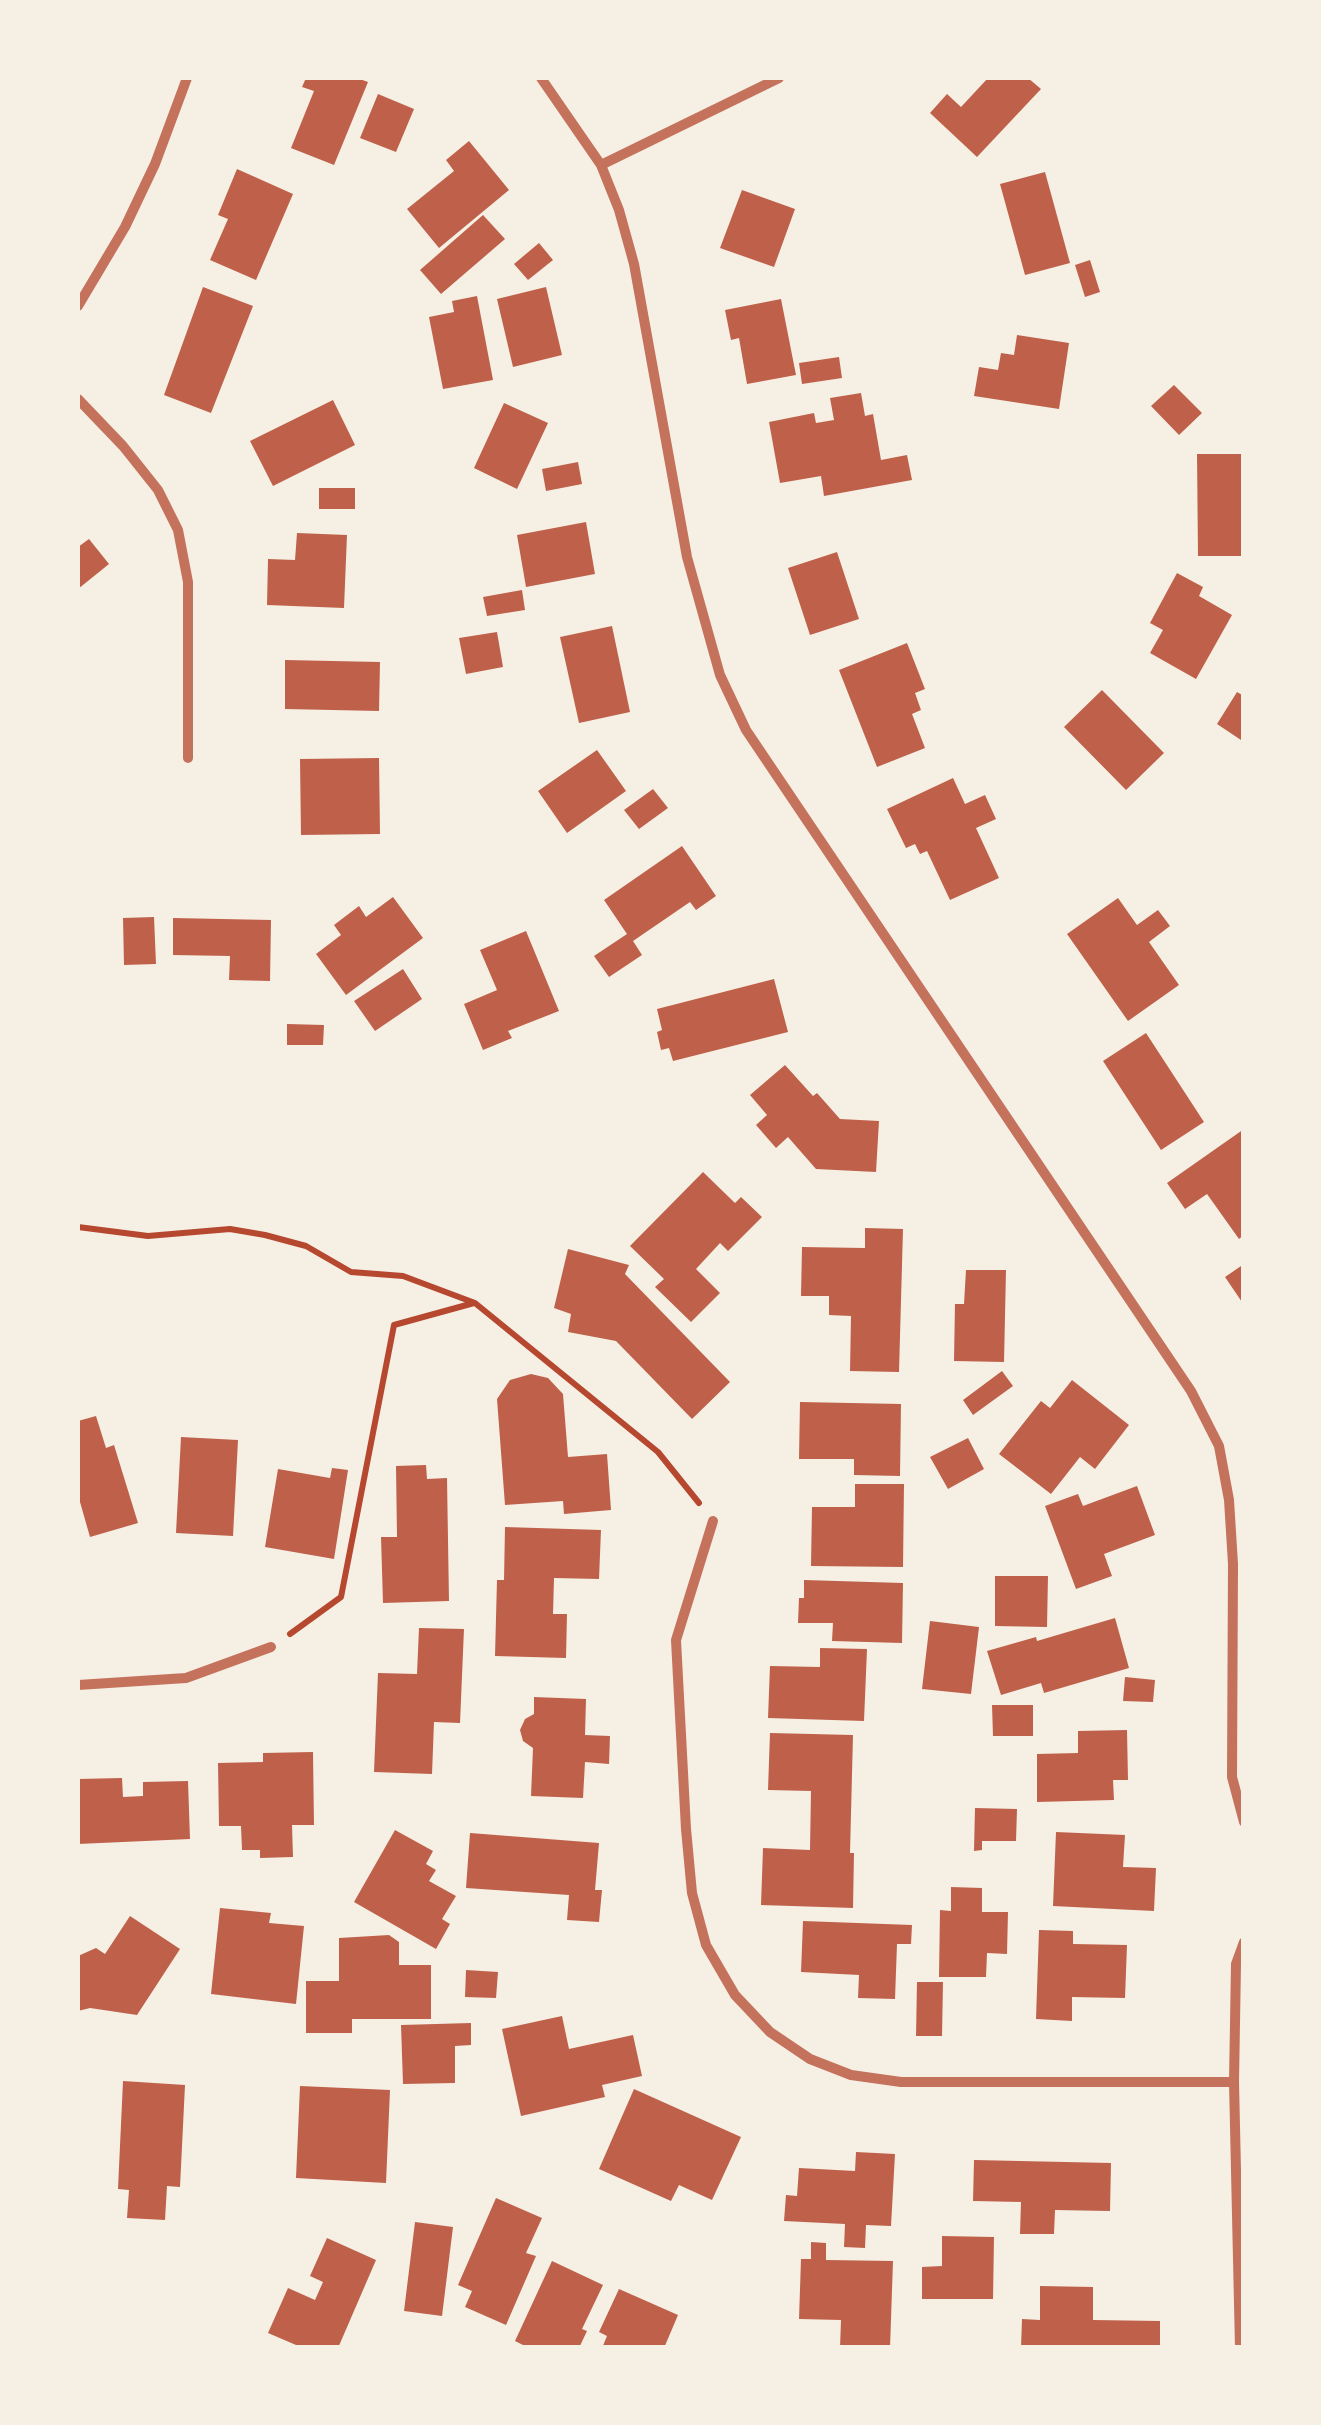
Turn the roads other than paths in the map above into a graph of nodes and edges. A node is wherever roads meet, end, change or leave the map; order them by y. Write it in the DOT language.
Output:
graph roads {
  1 [pos="187,78"];
  2 [pos="541,78"];
  3 [pos="779,78"];
  4 [pos="601,166"];
  5 [pos="78,306"];
  6 [pos="78,399"];
  7 [pos="188,758"];
  8 [pos="713,1521"];
  9 [pos="271,1648"];
  10 [pos="78,1685"];
  11 [pos="1244,1822"];
  12 [pos="1244,1942"];
  13 [pos="1234,2082"];
  14 [pos="1240,2348"];
  1 -- 5 [label="street"];
  2 -- 4 [label="street"];
  3 -- 4 [label="street"];
  4 -- 11 [label="street"];
  6 -- 7 [label="street"];
  8 -- 13 [label="street"];
  9 -- 10 [label="street"];
  12 -- 13 [label="street"];
  13 -- 14 [label="street"];
}
